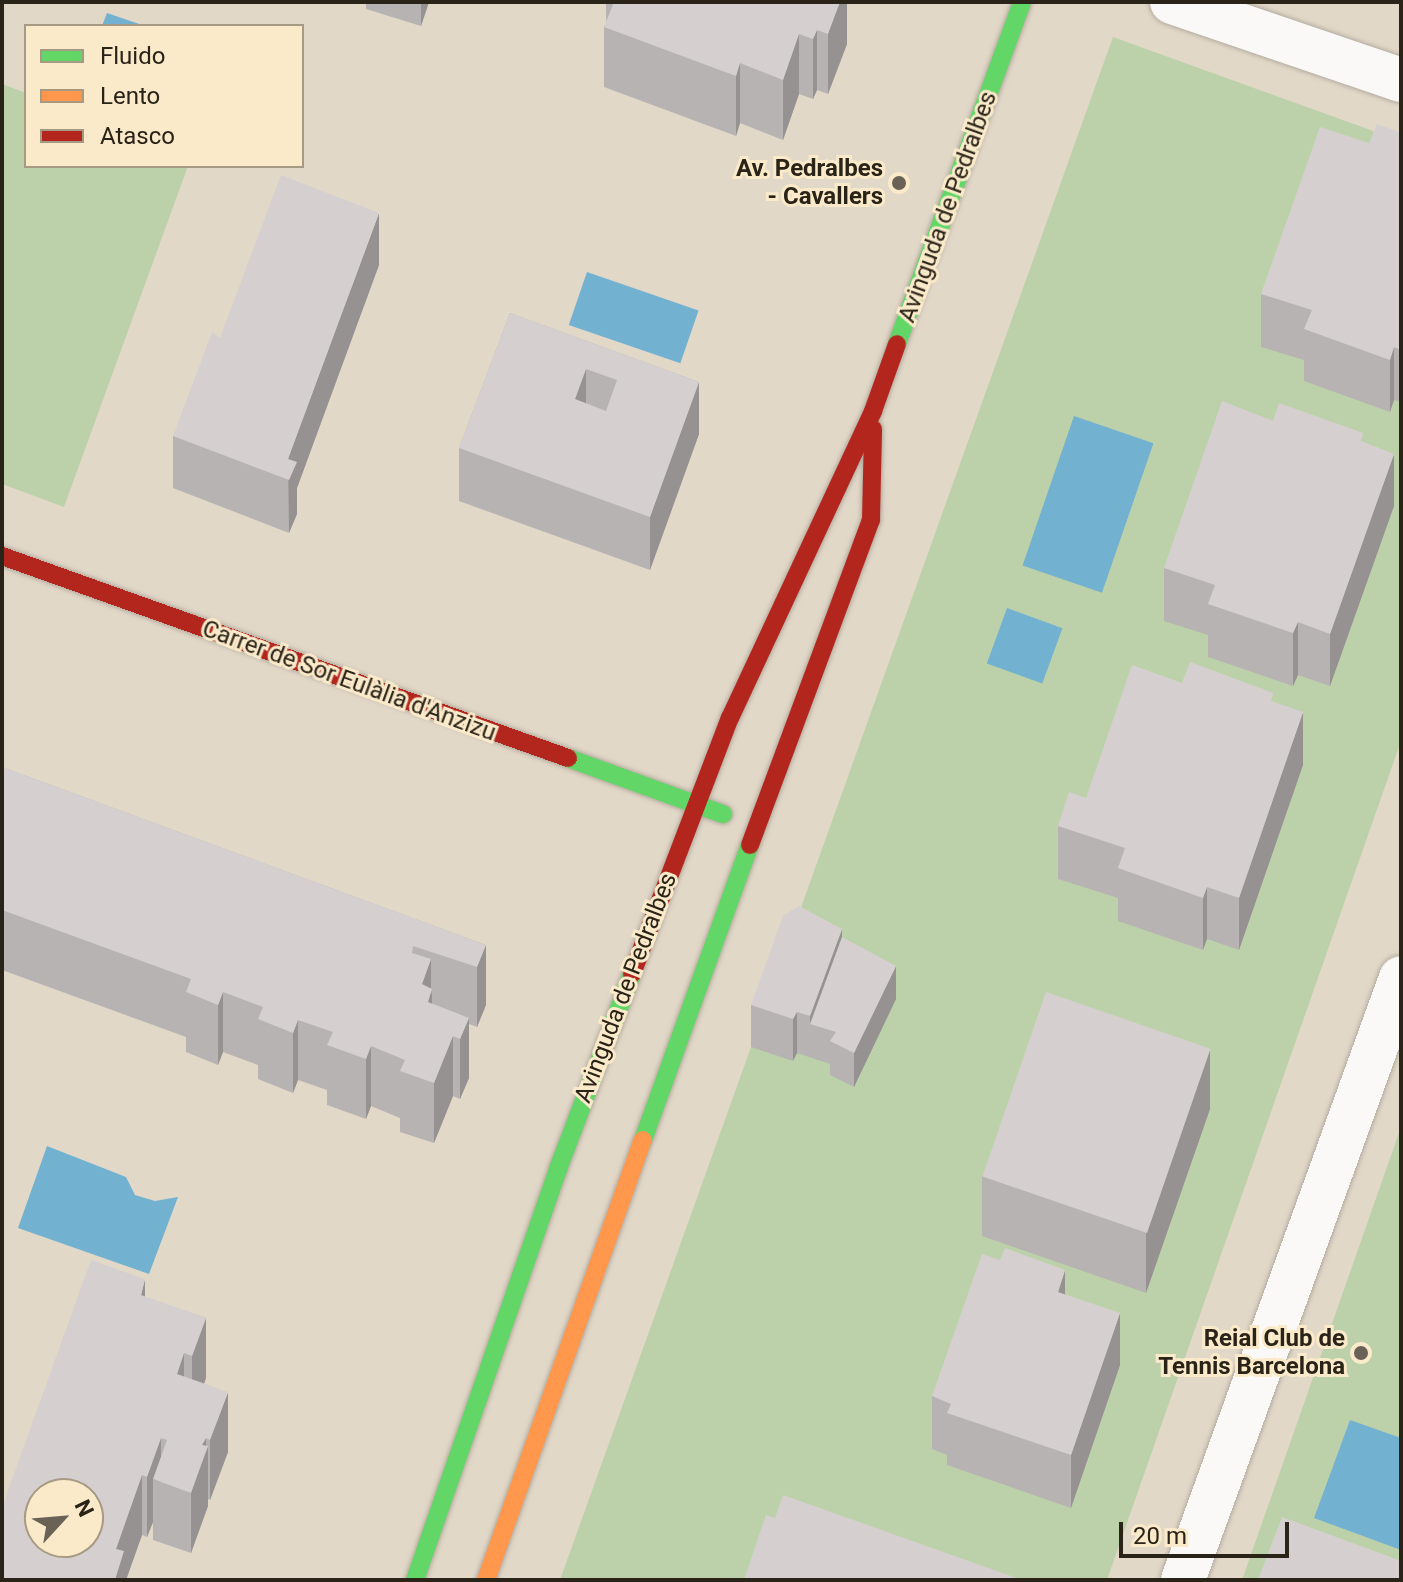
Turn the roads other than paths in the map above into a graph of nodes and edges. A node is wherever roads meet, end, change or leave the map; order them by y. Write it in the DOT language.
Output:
graph roads {
  1 [pos="1022,2"];
  2 [pos="1172,2"];
  3 [pos="1401,80"];
  4 [pos="873,411"];
  5 [pos="2,556"];
  6 [pos="697,805"];
  7 [pos="757,827"];
  8 [pos="1401,978"];
  9 [pos="415,1580"];
  10 [pos="486,1580"];
  11 [pos="1183,1580"];
  1 -- 4 [label="street, Avinguda de Pedralbes"];
  2 -- 3 [label="street"];
  4 -- 6 [label="street, Avinguda de Pedralbes"];
  4 -- 7 [label="street, Avinguda de Pedralbes"];
  5 -- 6 [label="street, Carrer de Sor Eulàlia d'Anzizu"];
  6 -- 7 [label="street, Carrer de Sor Eulàlia d'Anzizu"];
  6 -- 9 [label="street, Avinguda de Pedralbes"];
  7 -- 10 [label="street, Avinguda de Pedralbes"];
  8 -- 11 [label="street"];
}
